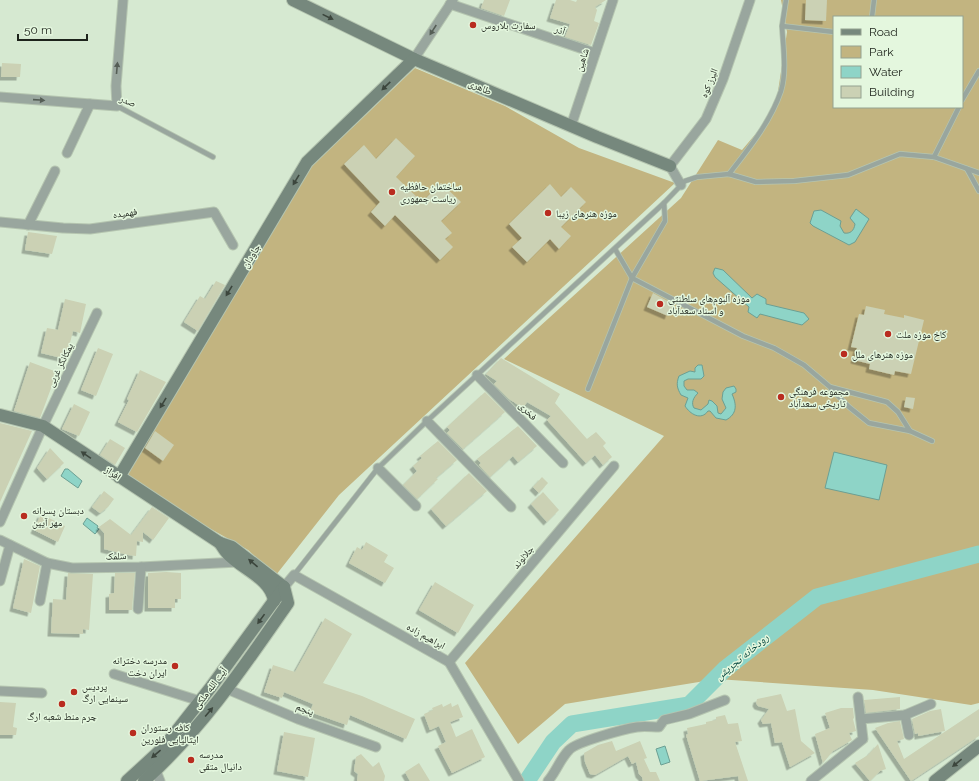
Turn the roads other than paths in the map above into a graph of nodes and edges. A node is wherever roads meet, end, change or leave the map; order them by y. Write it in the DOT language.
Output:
graph roads {
  1 [pos="124,0"];
  2 [pos="293,0"];
  3 [pos="613,0"];
  4 [pos="750,0"];
  5 [pos="786,0"];
  6 [pos="874,0"];
  7 [pos="451,2"];
  8 [pos="872,16"];
  9 [pos="782,26"];
  10 [pos="833,32"];
  11 [pos="595,53"];
  12 [pos="414,59"];
  13 [pos="979,71"];
  14 [pos="0,97"];
  15 [pos="963,98"];
  16 [pos="90,104"];
  17 [pos="117,106"];
  18 [pos="958,108"];
  19 [pos="572,126"];
  20 [pos="67,153"];
  21 [pos="213,157"];
  22 [pos="934,157"];
  23 [pos="670,166"];
  24 [pos="967,169"];
  25 [pos="55,171"];
  26 [pos="979,173"];
  27 [pos="729,174"];
  28 [pos="681,185"];
  29 [pos="979,191"];
  30 [pos="664,203"];
  31 [pos="0,222"];
  32 [pos="28,225"];
  33 [pos="233,245"];
  34 [pos="615,249"];
  35 [pos="632,278"];
  36 [pos="97,313"];
  37 [pos="477,375"];
  38 [pos="830,387"];
  39 [pos="588,389"];
  40 [pos="0,415"];
  41 [pos="427,421"];
  42 [pos="43,426"];
  43 [pos="910,431"];
  44 [pos="932,441"];
  45 [pos="563,462"];
  46 [pos="614,466"];
  47 [pos="378,468"];
  48 [pos="119,477"];
  49 [pos="416,506"];
  50 [pos="511,507"];
  51 [pos="0,522"];
  52 [pos="0,540"];
  53 [pos="220,543"];
  54 [pos="10,545"];
  55 [pos="238,562"];
  56 [pos="47,563"];
  57 [pos="141,566"];
  58 [pos="294,575"];
  59 [pos="0,581"];
  60 [pos="284,587"];
  61 [pos="40,601"];
  62 [pos="274,601"];
  63 [pos="138,609"];
  64 [pos="449,662"];
  65 [pos="114,674"];
  66 [pos="227,690"];
  67 [pos="0,692"];
  68 [pos="42,693"];
  69 [pos="858,697"];
  70 [pos="725,700"];
  71 [pos="200,701"];
  72 [pos="931,704"];
  73 [pos="905,715"];
  74 [pos="861,719"];
  75 [pos="909,735"];
  76 [pos="979,746"];
  77 [pos="376,747"];
  78 [pos="158,776"];
  79 [pos="557,777"];
  80 [pos="517,780"];
  81 [pos="127,781"];
  82 [pos="144,781"];
  83 [pos="548,781"];
  84 [pos="811,781"];
  85 [pos="935,781"];
  17 -- 1 [label="street, one-way"];
  2 -- 12 [label="street, طاهری, one-way"];
  3 -- 11 [label="street, شاهین"];
  4 -- 23 [label="street, البرز کوه"];
  5 -- 9 [label="lane"];
  6 -- 8 [label="lane"];
  7 -- 11 [label="street, آذر"];
  7 -- 12 [label="street, one-way"];
  9 -- 10 [label="lane"];
  9 -- 27 [label="lane"];
  11 -- 19 [label="street, شاهین"];
  12 -- 19 [label="street, طاهری"];
  12 -- 48 [label="street, جاودان, one-way"];
  13 -- 15 [label="lane"];
  14 -- 16 [label="street, صدر, one-way"];
  16 -- 17 [label="street, صدر"];
  16 -- 20 [label="street"];
  17 -- 21 [label="lane, صدر"];
  18 -- 22 [label="lane"];
  19 -- 23 [label="street, طاهری"];
  22 -- 24 [label="lane"];
  22 -- 27 [label="lane"];
  23 -- 28 [label="street"];
  24 -- 26 [label="lane"];
  24 -- 29 [label="lane"];
  25 -- 32 [label="street"];
  27 -- 28 [label="lane"];
  28 -- 30 [label="lane"];
  30 -- 34 [label="lane"];
  30 -- 35 [label="lane"];
  31 -- 32 [label="street, فهمیده"];
  32 -- 33 [label="street, فهمیده"];
  34 -- 35 [label="lane"];
  34 -- 37 [label="lane"];
  35 -- 38 [label="lane"];
  35 -- 39 [label="lane"];
  36 -- 42 [label="street, یمکانگز غربی"];
  37 -- 41 [label="lane"];
  37 -- 45 [label="street, فخری"];
  38 -- 43 [label="lane"];
  38 -- 43 [label="lane"];
  40 -- 42 [label="street, افراز"];
  41 -- 47 [label="lane"];
  41 -- 50 [label="street"];
  48 -- 42 [label="street, افراز, one-way"];
  42 -- 51 [label="street, یمکانگز غربی"];
  43 -- 44 [label="lane"];
  46 -- 64 [label="street, جلالوند"];
  47 -- 49 [label="street"];
  47 -- 58 [label="lane"];
  48 -- 53 [label="street, افراز"];
  52 -- 54 [label="street, سلمک"];
  53 -- 55 [label="street, افراز"];
  60 -- 53 [label="street, افراز, one-way"];
  54 -- 56 [label="street, سلمک"];
  54 -- 59 [label="street"];
  55 -- 57 [label="street, سلمک"];
  55 -- 62 [label="street, افراز"];
  56 -- 57 [label="street, سلمک"];
  56 -- 61 [label="street"];
  57 -- 63 [label="street"];
  58 -- 60 [label="street, آیت الله ملکی"];
  58 -- 64 [label="street, ابراهیم زاده"];
  60 -- 62 [label="street, آیت الله ملکی"];
  60 -- 66 [label="street, آیت الله ملکی"];
  62 -- 71 [label="street, آیت الله ملکی, one-way"];
  64 -- 80 [label="street, ابراهیم زاده"];
  65 -- 71 [label="street"];
  66 -- 77 [label="street, پنجم"];
  78 -- 66 [label="street, آیت الله ملکی, one-way"];
  67 -- 68 [label="street"];
  69 -- 74 [label="street"];
  70 -- 79 [label="street"];
  71 -- 81 [label="street, آیت الله ملکی, one-way"];
  72 -- 73 [label="street"];
  73 -- 74 [label="street"];
  73 -- 75 [label="street"];
  74 -- 84 [label="street"];
  76 -- 85 [label="street, one-way"];
  78 -- 82 [label="street, آیت الله ملکی"];
  79 -- 83 [label="street"];
}
